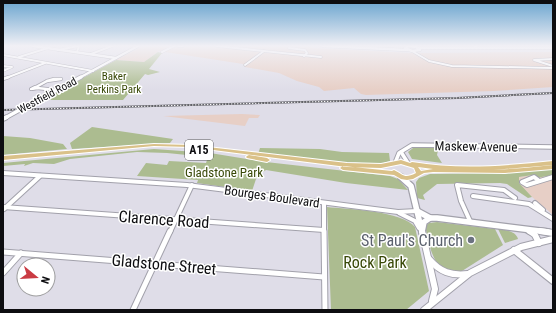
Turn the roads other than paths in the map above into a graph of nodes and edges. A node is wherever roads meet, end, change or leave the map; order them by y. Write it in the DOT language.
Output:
graph roads {
  1 [pos="33,61"];
  2 [pos="111,61"];
  3 [pos="251,61"];
  4 [pos="428,61"];
  5 [pos="536,61"];
  6 [pos="46,63"];
  7 [pos="245,65"];
  8 [pos="3,66"];
  9 [pos="553,67"];
  10 [pos="3,71"];
  11 [pos="93,71"];
  12 [pos="3,79"];
  13 [pos="46,81"];
  14 [pos="57,90"];
  15 [pos="3,119"];
  16 [pos="553,147"];
  17 [pos="402,152"];
  18 [pos="3,158"];
  19 [pos="3,161"];
  20 [pos="394,163"];
  21 [pos="553,163"];
  22 [pos="410,164"];
  23 [pos="553,167"];
  24 [pos="443,169"];
  25 [pos="459,169"];
  26 [pos="3,173"];
  27 [pos="398,175"];
  28 [pos="40,176"];
  29 [pos="416,176"];
  30 [pos="553,177"];
  31 [pos="538,180"];
  32 [pos="192,185"];
  33 [pos="411,186"];
  34 [pos="473,196"];
  35 [pos="515,198"];
  36 [pos="324,203"];
  37 [pos="536,203"];
  38 [pos="4,208"];
  39 [pos="417,211"];
  40 [pos="398,212"];
  41 [pos="550,214"];
  42 [pos="430,218"];
  43 [pos="176,219"];
  44 [pos="553,219"];
  45 [pos="470,222"];
  46 [pos="324,230"];
  47 [pos="527,230"];
  48 [pos="422,232"];
  49 [pos="553,234"];
  50 [pos="553,239"];
  51 [pos="538,243"];
  52 [pos="514,250"];
  53 [pos="3,252"];
  54 [pos="21,253"];
  55 [pos="427,256"];
  56 [pos="156,263"];
  57 [pos="3,273"];
  58 [pos="470,274"];
  59 [pos="324,277"];
  60 [pos="553,281"];
  61 [pos="432,303"];
  62 [pos="133,310"];
  63 [pos="325,310"];
  64 [pos="424,310"];
  1 -- 6 [label="street"];
  2 -- 11 [label="street, Westfield Road"];
  3 -- 7 [label="street"];
  4 -- 9 [label="street"];
  5 -- 9 [label="street"];
  6 -- 11 [label="street"];
  6 -- 12 [label="street"];
  8 -- 10 [label="street"];
  11 -- 14 [label="street, Westfield Road"];
  13 -- 13 [label="street"];
  13 -- 14 [label="street"];
  14 -- 15 [label="street, Westfield Road, bridge"];
  16 -- 17 [label="street, Maskew Avenue"];
  17 -- 20 [label="street"];
  17 -- 22 [label="street"];
  18 -- 20 [label="main road, A15"];
  19 -- 27 [label="main road, A15"];
  20 -- 22 [label="main road"];
  20 -- 27 [label="main road"];
  21 -- 25 [label="main road"];
  22 -- 24 [label="main road"];
  22 -- 29 [label="main road"];
  23 -- 25 [label="main road"];
  24 -- 25 [label="main road"];
  24 -- 29 [label="main road"];
  26 -- 28 [label="street, Bourges Boulevard"];
  27 -- 29 [label="main road"];
  27 -- 33 [label="street"];
  28 -- 32 [label="street, Bourges Boulevard"];
  28 -- 38 [label="street"];
  29 -- 33 [label="street"];
  30 -- 31 [label="street"];
  32 -- 36 [label="street, Bourges Boulevard"];
  32 -- 43 [label="street"];
  33 -- 39 [label="street"];
  34 -- 41 [label="street"];
  35 -- 45 [label="street"];
  36 -- 40 [label="street, Bourges Boulevard"];
  36 -- 46 [label="street"];
  37 -- 41 [label="street"];
  38 -- 43 [label="street, Clarence Road"];
  39 -- 40 [label="street, Bourges Boulevard"];
  39 -- 42 [label="street"];
  39 -- 48 [label="street"];
  40 -- 48 [label="street, Bourges Boulevard"];
  41 -- 44 [label="street"];
  42 -- 45 [label="street"];
  42 -- 48 [label="street"];
  43 -- 46 [label="street, Clarence Road"];
  43 -- 56 [label="street"];
  45 -- 47 [label="street"];
  46 -- 59 [label="street"];
  47 -- 49 [label="street"];
  47 -- 51 [label="street"];
  48 -- 55 [label="street"];
  50 -- 51 [label="street"];
  51 -- 52 [label="street"];
  52 -- 58 [label="street"];
  52 -- 60 [label="street"];
  53 -- 54 [label="street, Gladstone Street"];
  54 -- 56 [label="street, Gladstone Street"];
  54 -- 57 [label="street"];
  55 -- 58 [label="street"];
  55 -- 61 [label="street"];
  56 -- 59 [label="street, Gladstone Street"];
  56 -- 62 [label="street"];
  58 -- 61 [label="street"];
  59 -- 63 [label="street"];
  61 -- 64 [label="street"];
}
